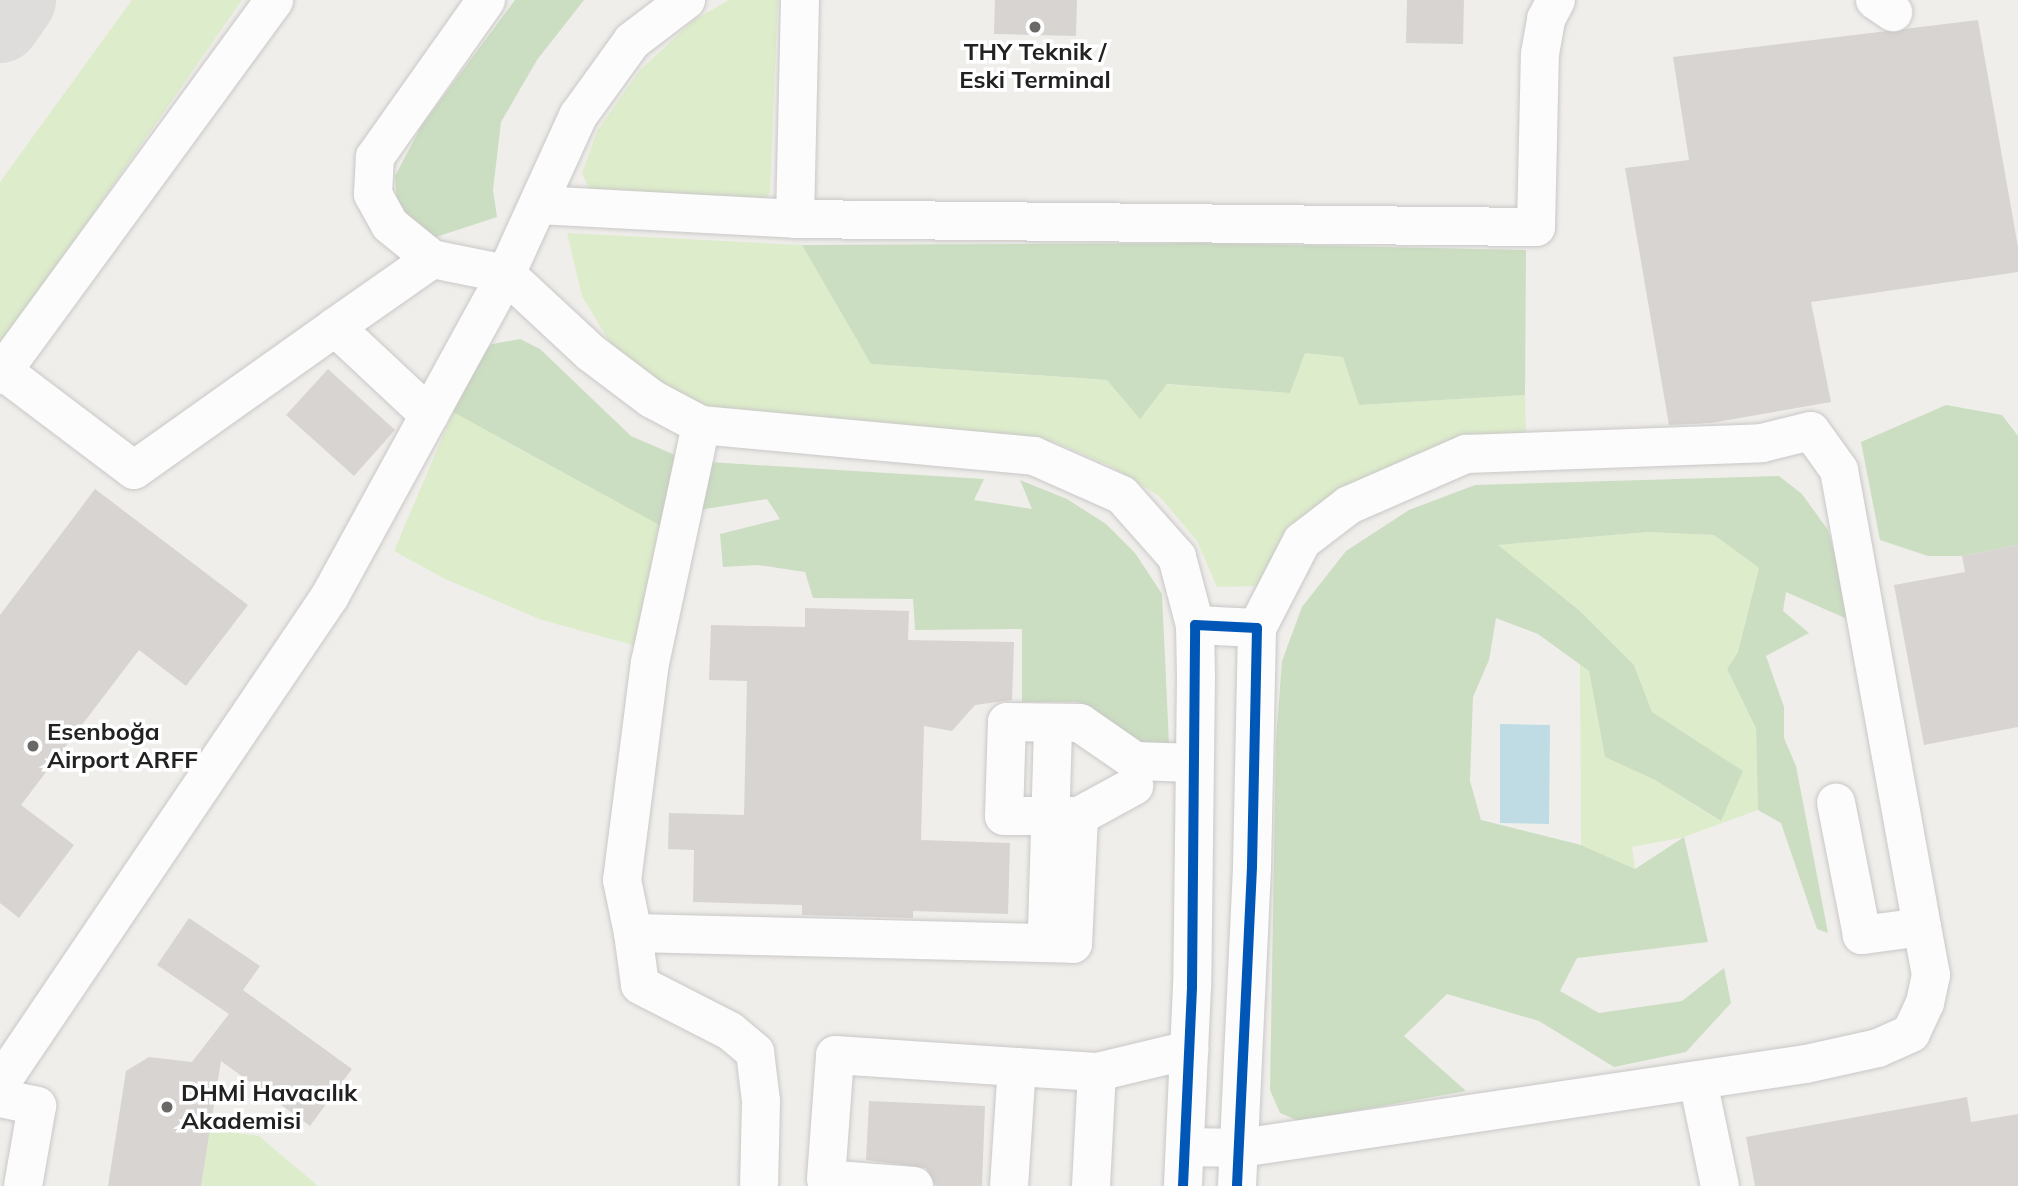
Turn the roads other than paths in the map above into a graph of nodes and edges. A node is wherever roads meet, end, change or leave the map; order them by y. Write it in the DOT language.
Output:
graph roads {
  1 [pos="274,0"];
  2 [pos="486,0"];
  3 [pos="686,0"];
  4 [pos="800,0"];
  5 [pos="1556,0"];
  6 [pos="538,205"];
  7 [pos="795,219"];
  8 [pos="432,259"];
  9 [pos="506,274"];
  10 [pos="335,327"];
  11 [pos="2,373"];
  12 [pos="429,415"];
  13 [pos="701,425"];
  14 [pos="1195,625"];
  15 [pos="1257,628"];
  16 [pos="1135,773"];
  17 [pos="1194,774"];
  18 [pos="1836,803"];
  19 [pos="1065,817"];
  20 [pos="1922,927"];
  21 [pos="632,933"];
  22 [pos="1189,1050"];
  23 [pos="1017,1067"];
  24 [pos="1078,1071"];
  25 [pos="1698,1081"];
  26 [pos="0,1084"];
  27 [pos="0,1098"];
  28 [pos="1186,1147"];
  29 [pos="1241,1148"];
  30 [pos="23,1186"];
  31 [pos="759,1186"];
  32 [pos="914,1186"];
  33 [pos="1009,1186"];
  34 [pos="1091,1186"];
  35 [pos="1183,1186"];
  36 [pos="1237,1186"];
  37 [pos="1720,1186"];
  1 -- 11 [label="street"];
  2 -- 8 [label="street"];
  3 -- 6 [label="street"];
  4 -- 7 [label="street"];
  5 -- 7 [label="street"];
  6 -- 7 [label="street"];
  6 -- 9 [label="street"];
  8 -- 9 [label="street"];
  8 -- 10 [label="street"];
  9 -- 12 [label="street"];
  9 -- 13 [label="street"];
  10 -- 11 [label="street"];
  10 -- 12 [label="street"];
  12 -- 26 [label="street"];
  13 -- 14 [label="street"];
  13 -- 21 [label="street"];
  14 -- 15 [label="street"];
  14 -- 17 [label="street"];
  15 -- 20 [label="street"];
  15 -- 29 [label="street"];
  16 -- 17 [label="street"];
  16 -- 19 [label="street"];
  16 -- 19 [label="street"];
  17 -- 22 [label="street"];
  18 -- 20 [label="street"];
  19 -- 21 [label="street"];
  20 -- 25 [label="street"];
  21 -- 31 [label="street"];
  22 -- 24 [label="street"];
  22 -- 28 [label="street"];
  23 -- 24 [label="street"];
  23 -- 32 [label="street"];
  23 -- 33 [label="street"];
  24 -- 34 [label="street"];
  25 -- 29 [label="street"];
  25 -- 37 [label="street"];
  27 -- 30 [label="street"];
  28 -- 29 [label="street"];
  28 -- 35 [label="street"];
  29 -- 36 [label="street"];
}
